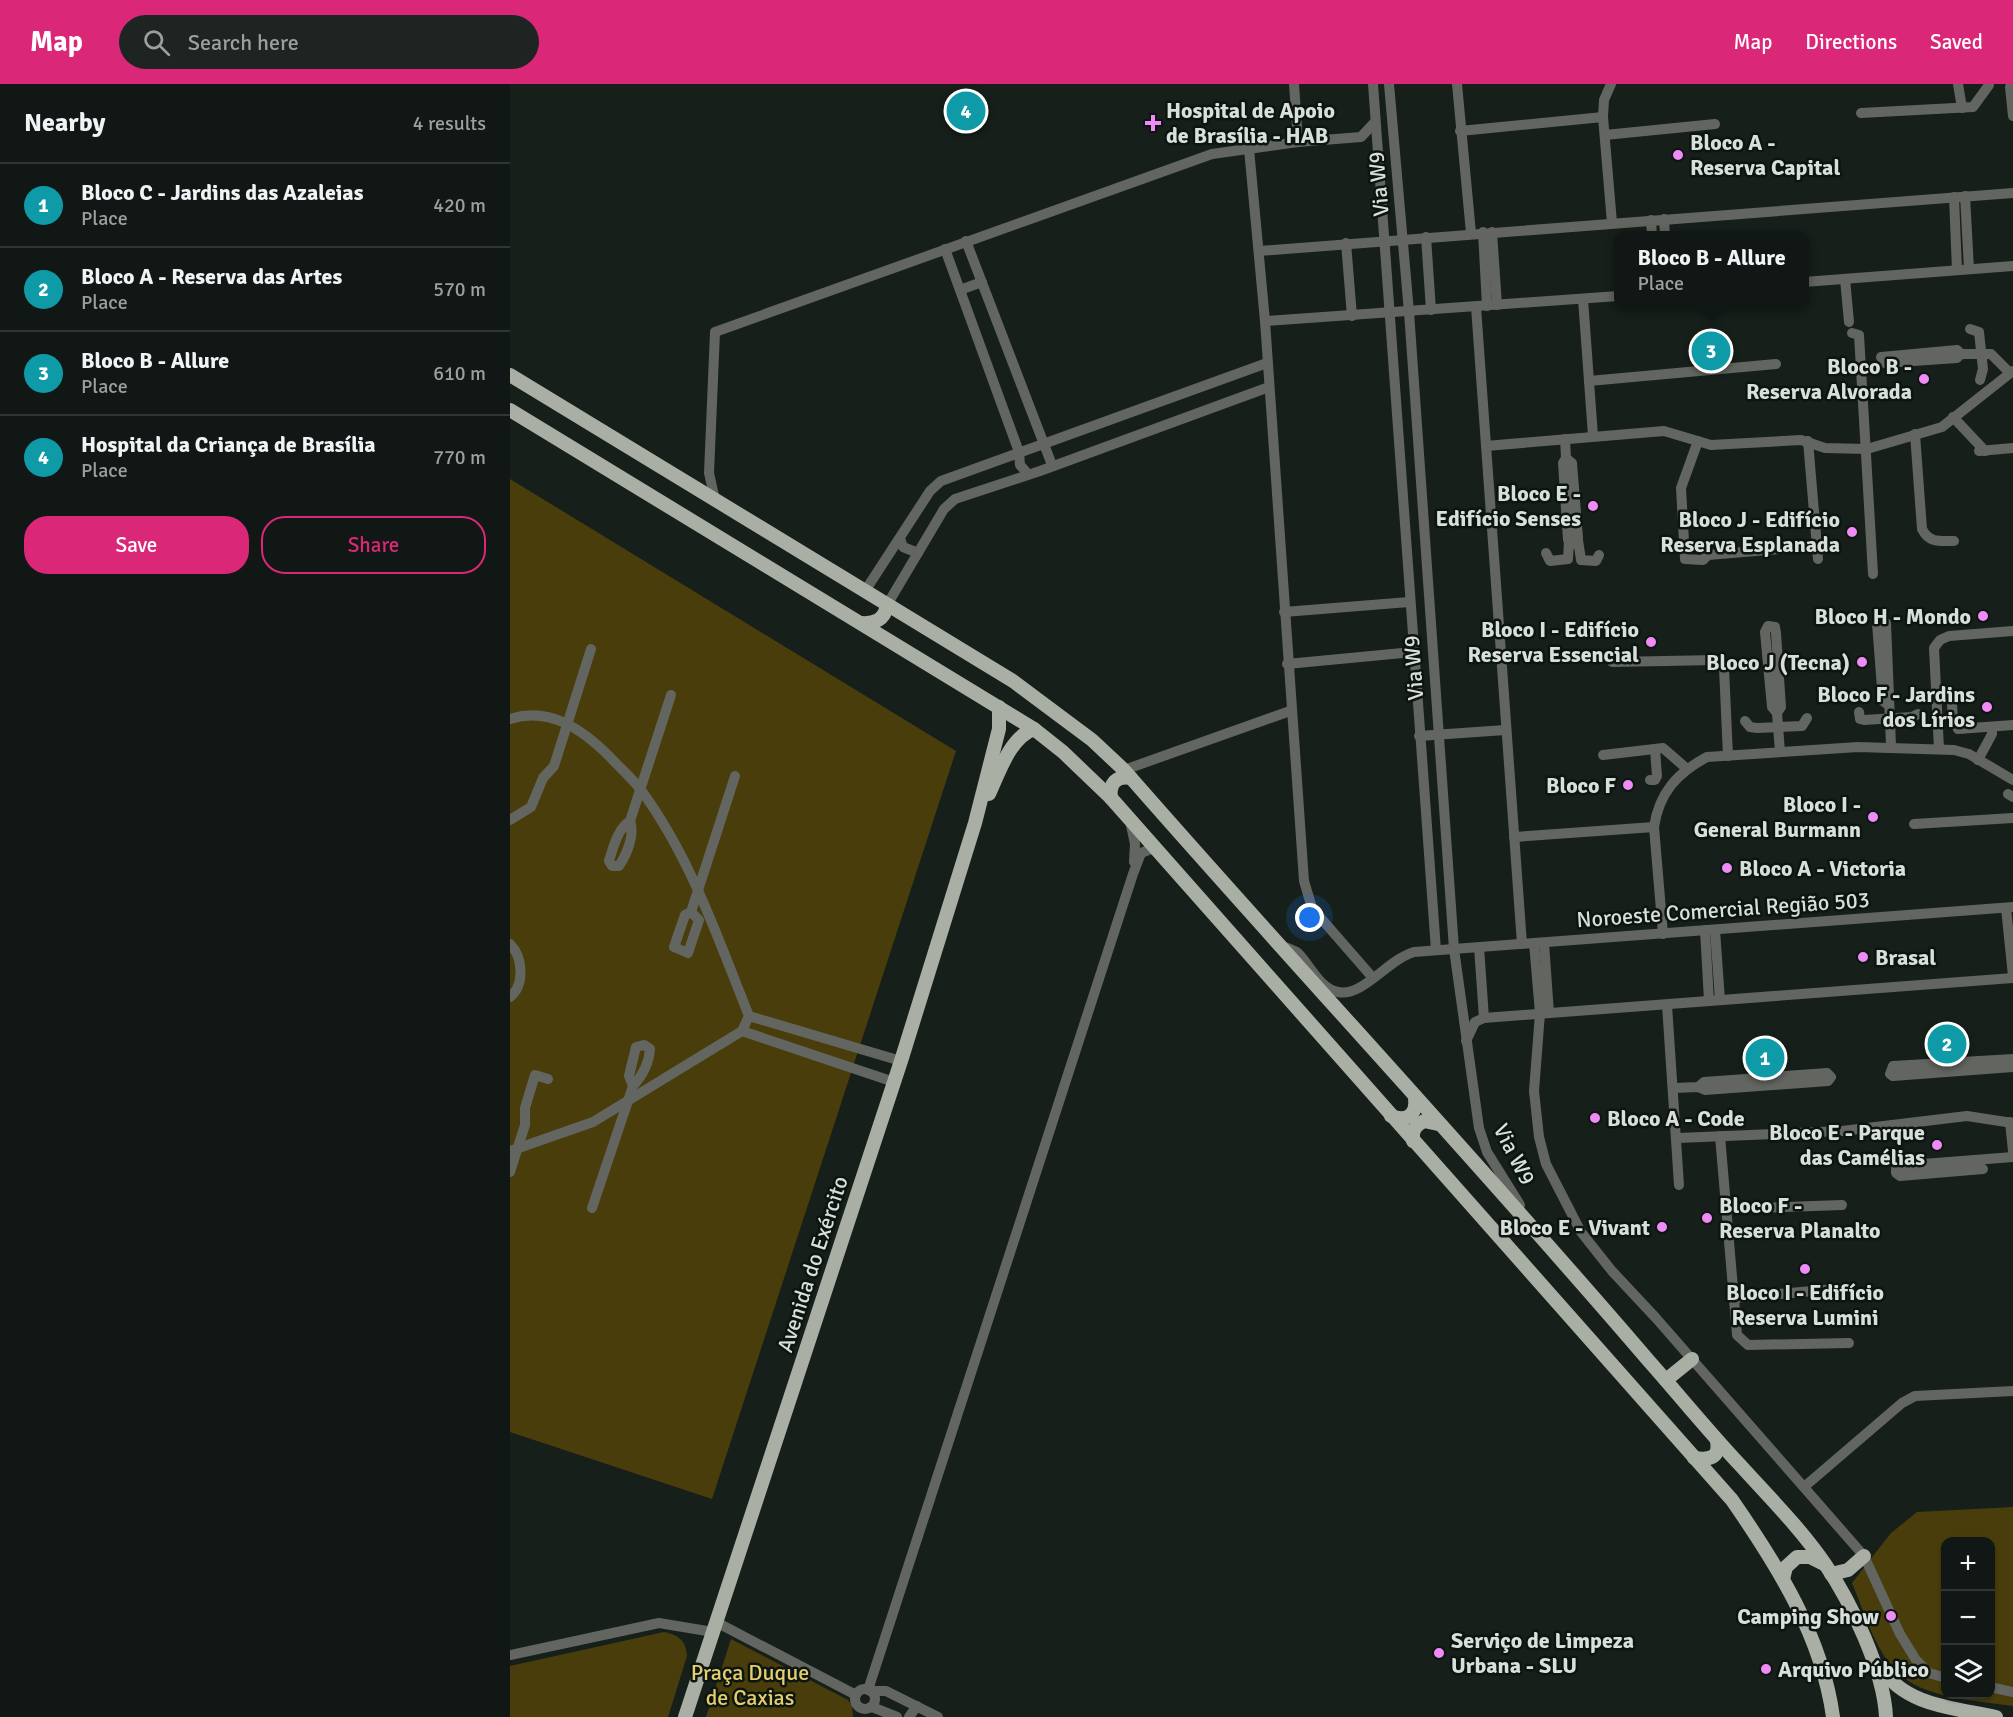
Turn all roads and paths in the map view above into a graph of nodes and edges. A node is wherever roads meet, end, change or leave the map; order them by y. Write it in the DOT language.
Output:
graph roads {
  1 [pos="1294,84"];
  2 [pos="1373,84"];
  3 [pos="1389,84"];
  4 [pos="1457,84"];
  5 [pos="1611,84"];
  6 [pos="1958,84"];
  7 [pos="1988,84"];
  8 [pos="2012,86"];
  9 [pos="1962,108"];
  10 [pos="1861,113"];
  11 [pos="2013,116"];
  12 [pos="1603,117"];
  13 [pos="1375,122"];
  14 [pos="1714,124"];
  15 [pos="1460,131"];
  16 [pos="1605,135"];
  17 [pos="1361,137"];
  18 [pos="1298,142"];
  19 [pos="1249,149"];
  20 [pos="1377,149"];
  21 [pos="2013,193"];
  22 [pos="1959,197"];
  23 [pos="1664,219"];
  24 [pos="1651,220"];
  25 [pos="1612,223"];
  26 [pos="1652,231"];
  27 [pos="1665,231"];
  28 [pos="1487,232"];
  29 [pos="1471,233"];
  30 [pos="1426,237"];
  31 [pos="1403,238"];
  32 [pos="1383,240"];
  33 [pos="966,242"];
  34 [pos="1346,243"];
  35 [pos="945,249"];
  36 [pos="1259,251"];
  37 [pos="2013,266"];
  38 [pos="1963,270"];
  39 [pos="1845,279"];
  40 [pos="982,282"];
  41 [pos="1809,282"];
  42 [pos="960,290"];
  43 [pos="1614,296"];
  44 [pos="1583,299"];
  45 [pos="1487,306"];
  46 [pos="1431,310"];
  47 [pos="1409,312"];
  48 [pos="1389,314"];
  49 [pos="1352,316"];
  50 [pos="1265,321"];
  51 [pos="1970,329"];
  52 [pos="1961,354"];
  53 [pos="1981,354"];
  54 [pos="1267,363"];
  55 [pos="1776,364"];
  56 [pos="2011,372"];
  57 [pos="510,375"];
  58 [pos="1980,380"];
  59 [pos="1589,381"];
  60 [pos="1204,386"];
  61 [pos="1269,387"];
  62 [pos="1211,406"];
  63 [pos="510,410"];
  64 [pos="1953,417"];
  65 [pos="1915,434"];
  66 [pos="1593,436"];
  67 [pos="1565,439"];
  68 [pos="1698,441"];
  69 [pos="1808,441"];
  70 [pos="1042,442"];
  71 [pos="1486,446"];
  72 [pos="2013,448"];
  73 [pos="1867,449"];
  74 [pos="1019,452"];
  75 [pos="1052,465"];
  76 [pos="709,472"];
  77 [pos="1028,474"];
  78 [pos="687,483"];
  79 [pos="715,500"];
  80 [pos="900,538"];
  81 [pos="1573,541"];
  82 [pos="1954,541"];
  83 [pos="1792,548"];
  84 [pos="918,553"];
  85 [pos="1545,553"];
  86 [pos="1599,555"];
  87 [pos="1818,559"];
  88 [pos="1873,574"];
  89 [pos="865,591"];
  90 [pos="1409,603"];
  91 [pos="887,605"];
  92 [pos="1284,612"];
  93 [pos="904,616"];
  94 [pos="861,623"];
  95 [pos="2013,631"];
  96 [pos="889,639"];
  97 [pos="591,649"];
  98 [pos="1413,652"];
  99 [pos="1612,662"];
  100 [pos="1287,664"];
  101 [pos="1432,672"];
  102 [pos="1415,674"];
  103 [pos="671,695"];
  104 [pos="1887,704"];
  105 [pos="1952,704"];
  106 [pos="999,707"];
  107 [pos="1290,711"];
  108 [pos="1777,712"];
  109 [pos="1859,712"];
  110 [pos="1918,714"];
  111 [pos="1807,718"];
  112 [pos="1888,718"];
  113 [pos="510,719"];
  114 [pos="1745,721"];
  115 [pos="568,722"];
  116 [pos="2013,725"];
  117 [pos="1778,727"];
  118 [pos="1992,727"];
  119 [pos="1034,729"];
  120 [pos="1505,730"];
  121 [pos="1437,735"];
  122 [pos="1419,736"];
  123 [pos="1891,746"];
  124 [pos="1655,749"];
  125 [pos="1939,749"];
  126 [pos="1780,752"];
  127 [pos="1603,754"];
  128 [pos="1728,756"];
  129 [pos="1978,760"];
  130 [pos="1686,768"];
  131 [pos="1128,774"];
  132 [pos="1422,774"];
  133 [pos="735,776"];
  134 [pos="1440,776"];
  135 [pos="1650,780"];
  136 [pos="2013,780"];
  137 [pos="640,789"];
  138 [pos="1111,798"];
  139 [pos="1129,819"];
  140 [pos="2013,819"];
  141 [pos="510,820"];
  142 [pos="630,821"];
  143 [pos="975,823"];
  144 [pos="1914,824"];
  145 [pos="1654,827"];
  146 [pos="1514,837"];
  147 [pos="1157,851"];
  148 [pos="1133,874"];
  149 [pos="698,892"];
  150 [pos="2009,908"];
  151 [pos="691,912"];
  152 [pos="1710,930"];
  153 [pos="1663,934"];
  154 [pos="1533,943"];
  155 [pos="510,944"];
  156 [pos="1280,946"];
  157 [pos="1479,947"];
  158 [pos="1454,949"];
  159 [pos="1436,950"];
  160 [pos="2013,977"];
  161 [pos="1373,978"];
  162 [pos="510,997"];
  163 [pos="1715,1000"];
  164 [pos="1667,1005"];
  165 [pos="1544,1013"];
  166 [pos="749,1016"];
  167 [pos="1484,1018"];
  168 [pos="742,1031"];
  169 [pos="1466,1044"];
  170 [pos="2013,1059"];
  171 [pos="900,1061"];
  172 [pos="2013,1067"];
  173 [pos="548,1079"];
  174 [pos="894,1082"];
  175 [pos="633,1086"];
  176 [pos="1698,1087"];
  177 [pos="1674,1088"];
  178 [pos="1415,1098"];
  179 [pos="627,1103"];
  180 [pos="1391,1116"];
  181 [pos="2012,1123"];
  182 [pos="1438,1124"];
  183 [pos="1720,1136"];
  184 [pos="1678,1138"];
  185 [pos="1413,1141"];
  186 [pos="514,1149"];
  187 [pos="2013,1151"];
  188 [pos="2013,1157"];
  189 [pos="1983,1169"];
  190 [pos="510,1172"];
  191 [pos="1679,1185"];
  192 [pos="1842,1205"];
  193 [pos="592,1208"];
  194 [pos="1726,1209"];
  195 [pos="1539,1232"];
  196 [pos="1847,1288"];
  197 [pos="1734,1298"];
  198 [pos="1850,1343"];
  199 [pos="1692,1359"];
  200 [pos="1666,1380"];
  201 [pos="2013,1391"];
  202 [pos="1717,1441"];
  203 [pos="1694,1458"];
  204 [pos="1804,1487"];
  205 [pos="1864,1556"];
  206 [pos="1830,1570"];
  207 [pos="1783,1579"];
  208 [pos="714,1627"];
  209 [pos="1867,1644"];
  210 [pos="510,1655"];
  211 [pos="1941,1677"];
  212 [pos="1995,1688"];
  213 [pos="869,1690"];
  214 [pos="2013,1692"];
  215 [pos="856,1695"];
  216 [pos="917,1706"];
  217 [pos="872,1707"];
  218 [pos="685,1717"];
  219 [pos="897,1717"];
  220 [pos="909,1717"];
  221 [pos="938,1717"];
  222 [pos="1833,1717"];
  223 [pos="1886,1717"];
  224 [pos="1996,1717"];
  1 -- 18 [label="street"];
  2 -- 13 [label="street, Via W9"];
  3 -- 31 [label="street, Via W9"];
  4 -- 15 [label="street"];
  5 -- 12 [label="street"];
  6 -- 9 [label="street"];
  7 -- 8 [label="street"];
  7 -- 9 [label="street"];
  8 -- 11 [label="street"];
  9 -- 10 [label="street"];
  12 -- 15 [label="street"];
  12 -- 16 [label="street"];
  13 -- 17 [label="street"];
  13 -- 20 [label="street, Via W9"];
  14 -- 16 [label="street"];
  15 -- 29 [label="street"];
  16 -- 25 [label="street"];
  17 -- 18 [label="street"];
  17 -- 20 [label="street"];
  18 -- 19 [label="street"];
  19 -- 33 [label="street"];
  19 -- 36 [label="street"];
  20 -- 32 [label="street, Via W9"];
  21 -- 22 [label="street"];
  22 -- 23 [label="street"];
  22 -- 38 [label="street"];
  23 -- 24 [label="street"];
  23 -- 27 [label="street"];
  24 -- 25 [label="street"];
  24 -- 26 [label="street"];
  25 -- 28 [label="street"];
  28 -- 29 [label="street"];
  28 -- 45 [label="street"];
  29 -- 30 [label="street"];
  30 -- 31 [label="street"];
  30 -- 46 [label="street"];
  31 -- 32 [label="street"];
  31 -- 47 [label="street, Via W9"];
  32 -- 34 [label="street"];
  32 -- 48 [label="street, Via W9"];
  33 -- 35 [label="street"];
  33 -- 40 [label="street"];
  34 -- 36 [label="street"];
  34 -- 49 [label="street"];
  35 -- 42 [label="street"];
  35 -- 76 [label="street"];
  36 -- 50 [label="street"];
  37 -- 38 [label="street"];
  38 -- 39 [label="street"];
  39 -- 41 [label="street"];
  39 -- 73 [label="street"];
  40 -- 42 [label="street"];
  40 -- 70 [label="street"];
  42 -- 74 [label="street"];
  43 -- 44 [label="street"];
  44 -- 45 [label="street"];
  44 -- 59 [label="street"];
  45 -- 46 [label="street"];
  45 -- 71 [label="street"];
  46 -- 47 [label="street"];
  47 -- 48 [label="street"];
  47 -- 101 [label="street, Via W9"];
  48 -- 49 [label="street"];
  48 -- 90 [label="street, Via W9"];
  49 -- 50 [label="street"];
  50 -- 54 [label="street"];
  51 -- 53 [label="street"];
  52 -- 52 [label="street"];
  52 -- 53 [label="street"];
  53 -- 56 [label="street"];
  53 -- 58 [label="street"];
  54 -- 60 [label="street"];
  54 -- 61 [label="street"];
  55 -- 59 [label="street"];
  56 -- 64 [label="street"];
  57 -- 78 [label="main road"];
  59 -- 66 [label="street"];
  60 -- 62 [label="street"];
  60 -- 70 [label="street"];
  61 -- 62 [label="street"];
  61 -- 92 [label="street"];
  62 -- 75 [label="street"];
  63 -- 94 [label="main road"];
  64 -- 65 [label="street"];
  64 -- 72 [label="street"];
  65 -- 73 [label="street"];
  65 -- 82 [label="street"];
  66 -- 67 [label="street"];
  66 -- 68 [label="street"];
  67 -- 71 [label="street"];
  67 -- 81 [label="street"];
  68 -- 69 [label="street"];
  68 -- 83 [label="street"];
  69 -- 73 [label="street"];
  69 -- 87 [label="street"];
  70 -- 74 [label="street"];
  70 -- 75 [label="street"];
  71 -- 120 [label="street"];
  73 -- 88 [label="street"];
  74 -- 77 [label="street"];
  74 -- 80 [label="street"];
  75 -- 77 [label="street"];
  76 -- 78 [label="street"];
  76 -- 79 [label="street"];
  77 -- 84 [label="street"];
  78 -- 79 [label="main road"];
  79 -- 89 [label="main road"];
  80 -- 84 [label="street"];
  80 -- 89 [label="street"];
  81 -- 85 [label="street"];
  81 -- 86 [label="street"];
  84 -- 91 [label="street"];
  89 -- 91 [label="main road"];
  90 -- 92 [label="street"];
  90 -- 98 [label="street, Via W9"];
  91 -- 93 [label="main road"];
  91 -- 94 [label="main road"];
  92 -- 100 [label="street"];
  93 -- 96 [label="main road"];
  93 -- 131 [label="main road"];
  94 -- 96 [label="main road"];
  95 -- 125 [label="street"];
  96 -- 106 [label="main road"];
  97 -- 115 [label="street"];
  98 -- 100 [label="street"];
  98 -- 102 [label="street, Via W9"];
  99 -- 128 [label="street"];
  100 -- 107 [label="street"];
  101 -- 102 [label="street"];
  101 -- 121 [label="street, Via W9"];
  102 -- 122 [label="street, Via W9"];
  103 -- 137 [label="street"];
  104 -- 104 [label="street"];
  104 -- 112 [label="street"];
  105 -- 118 [label="street"];
  106 -- 119 [label="main road"];
  106 -- 143 [label="main road, Avenida do Exército"];
  107 -- 131 [label="street"];
  107 -- 161 [label="street"];
  108 -- 108 [label="street"];
  108 -- 117 [label="street"];
  109 -- 112 [label="street"];
  110 -- 112 [label="street"];
  111 -- 117 [label="street"];
  112 -- 123 [label="street"];
  113 -- 115 [label="street"];
  114 -- 117 [label="street"];
  115 -- 137 [label="street"];
  115 -- 141 [label="street"];
  116 -- 118 [label="street"];
  117 -- 126 [label="street"];
  118 -- 129 [label="street"];
  119 -- 138 [label="main road"];
  119 -- 143 [label="main road, Avenida do Exército"];
  120 -- 121 [label="street"];
  120 -- 146 [label="street"];
  121 -- 122 [label="street"];
  121 -- 134 [label="street, Via W9"];
  122 -- 132 [label="street, Via W9"];
  123 -- 125 [label="street"];
  123 -- 126 [label="street"];
  124 -- 127 [label="street"];
  124 -- 130 [label="street"];
  124 -- 135 [label="street"];
  125 -- 129 [label="street"];
  126 -- 128 [label="street"];
  128 -- 130 [label="street"];
  129 -- 136 [label="street"];
  130 -- 145 [label="street"];
  131 -- 138 [label="main road"];
  131 -- 156 [label="main road"];
  132 -- 134 [label="street"];
  132 -- 159 [label="street, Via W9"];
  133 -- 149 [label="street"];
  134 -- 158 [label="street, Via W9"];
  137 -- 142 [label="street"];
  137 -- 149 [label="street"];
  138 -- 139 [label="main road"];
  139 -- 147 [label="main road"];
  139 -- 148 [label="street"];
  140 -- 144 [label="street"];
  143 -- 171 [label="main road, Avenida do Exército"];
  145 -- 146 [label="street"];
  145 -- 153 [label="street"];
  146 -- 154 [label="street"];
  147 -- 148 [label="street"];
  147 -- 180 [label="main road"];
  148 -- 213 [label="street"];
  149 -- 151 [label="street"];
  149 -- 166 [label="street"];
  150 -- 152 [label="street, Noroeste Comercial Região 503"];
  150 -- 160 [label="street"];
  152 -- 153 [label="street, Noroeste Comercial Região 503"];
  152 -- 163 [label="street"];
  153 -- 154 [label="street, Noroeste Comercial Região 503"];
  154 -- 157 [label="street, Noroeste Comercial Região 503"];
  154 -- 165 [label="street"];
  155 -- 162 [label="street"];
  156 -- 161 [label="street, Noroeste Comercial Região 503"];
  156 -- 178 [label="main road"];
  157 -- 158 [label="street, Noroeste Comercial Região 503"];
  157 -- 167 [label="street"];
  158 -- 159 [label="street, Noroeste Comercial Região 503"];
  158 -- 169 [label="street, Via W9"];
  159 -- 161 [label="street, Noroeste Comercial Região 503"];
  160 -- 163 [label="street"];
  163 -- 164 [label="street"];
  164 -- 165 [label="street"];
  164 -- 177 [label="street"];
  165 -- 167 [label="street"];
  165 -- 199 [label="street"];
  166 -- 168 [label="street"];
  166 -- 171 [label="street"];
  167 -- 169 [label="street"];
  168 -- 174 [label="street"];
  168 -- 179 [label="street"];
  169 -- 195 [label="street, Via W9"];
  170 -- 172 [label="street"];
  171 -- 174 [label="main road, Avenida do Exército"];
  173 -- 186 [label="street"];
  174 -- 208 [label="main road, Avenida do Exército"];
  175 -- 179 [label="street"];
  176 -- 176 [label="street"];
  176 -- 177 [label="street"];
  177 -- 184 [label="street"];
  178 -- 180 [label="main road"];
  178 -- 182 [label="main road"];
  179 -- 186 [label="street"];
  179 -- 193 [label="street"];
  180 -- 185 [label="main road"];
  181 -- 183 [label="street"];
  181 -- 187 [label="street"];
  182 -- 185 [label="main road"];
  182 -- 195 [label="main road"];
  183 -- 184 [label="street"];
  183 -- 194 [label="street"];
  184 -- 191 [label="street"];
  185 -- 203 [label="main road"];
  186 -- 190 [label="street"];
  188 -- 189 [label="street"];
  192 -- 194 [label="street"];
  194 -- 197 [label="street"];
  195 -- 200 [label="main road"];
  196 -- 197 [label="street"];
  197 -- 198 [label="street"];
  199 -- 200 [label="main road"];
  199 -- 204 [label="street"];
  200 -- 202 [label="main road"];
  201 -- 204 [label="street"];
  202 -- 203 [label="main road"];
  202 -- 206 [label="main road"];
  203 -- 207 [label="main road"];
  204 -- 205 [label="street"];
  205 -- 206 [label="main road"];
  205 -- 211 [label="street"];
  206 -- 207 [label="main road"];
  206 -- 209 [label="main road"];
  207 -- 222 [label="main road"];
  208 -- 210 [label="street"];
  208 -- 215 [label="street"];
  208 -- 218 [label="main road, Avenida do Exército"];
  209 -- 223 [label="main road"];
  209 -- 224 [label="main road"];
  212 -- 214 [label="street"];
  213 -- 215 [label="street"];
  213 -- 216 [label="street"];
  213 -- 217 [label="street"];
  215 -- 217 [label="street"];
  216 -- 220 [label="street"];
  216 -- 221 [label="street"];
  217 -- 219 [label="street"];
}
